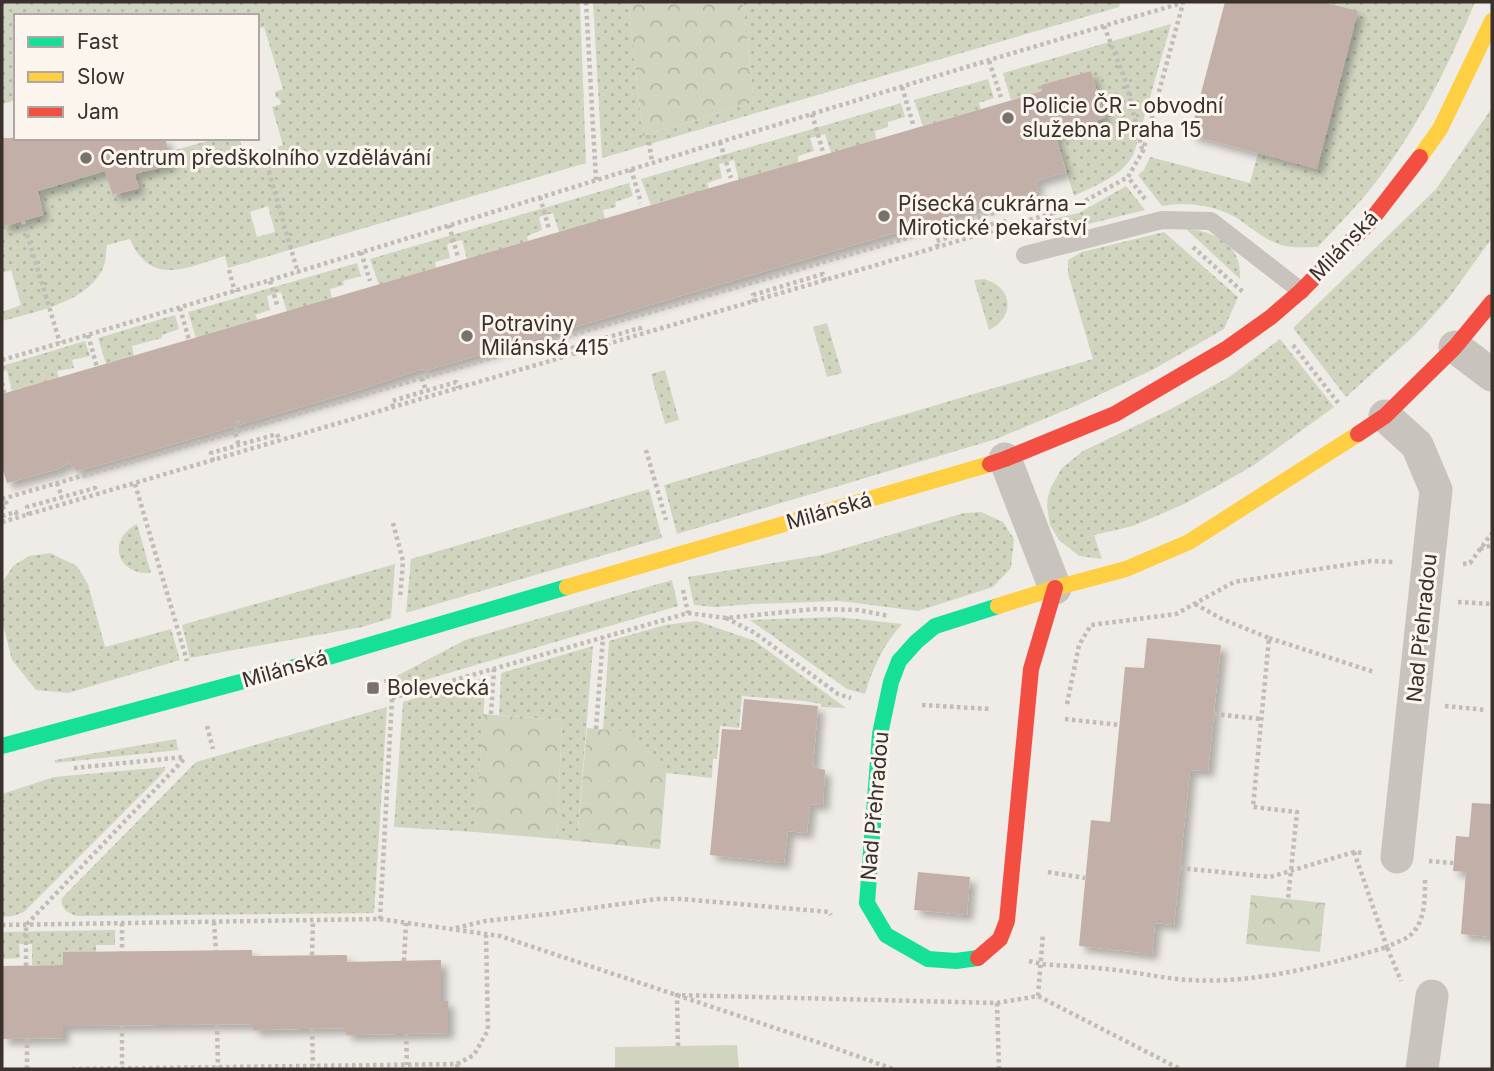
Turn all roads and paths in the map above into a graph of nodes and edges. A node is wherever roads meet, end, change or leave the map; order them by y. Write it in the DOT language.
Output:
graph roads {
  1 [pos="586,2"];
  2 [pos="1183,3"];
  3 [pos="1492,20"];
  4 [pos="1104,26"];
  5 [pos="989,61"];
  6 [pos="902,87"];
  7 [pos="1001,97"];
  8 [pos="812,114"];
  9 [pos="913,124"];
  10 [pos="648,135"];
  11 [pos="720,142"];
  12 [pos="263,151"];
  13 [pos="1143,151"];
  14 [pos="823,152"];
  15 [pos="652,162"];
  16 [pos="631,169"];
  17 [pos="1128,177"];
  18 [pos="731,178"];
  19 [pos="596,180"];
  20 [pos="540,197"];
  21 [pos="641,203"];
  22 [pos="1054,213"];
  23 [pos="1162,220"];
  24 [pos="23,221"];
  25 [pos="965,221"];
  26 [pos="449,225"];
  27 [pos="1007,228"];
  28 [pos="550,229"];
  29 [pos="968,232"];
  30 [pos="938,247"];
  31 [pos="361,252"];
  32 [pos="1025,255"];
  33 [pos="458,257"];
  34 [pos="229,270"];
  35 [pos="298,272"];
  36 [pos="785,273"];
  37 [pos="271,281"];
  38 [pos="370,281"];
  39 [pos="825,281"];
  40 [pos="788,285"];
  41 [pos="1301,291"];
  42 [pos="235,292"];
  43 [pos="754,302"];
  44 [pos="1492,302"];
  45 [pos="180,308"];
  46 [pos="278,308"];
  47 [pos="1271,317"];
  48 [pos="603,326"];
  49 [pos="641,334"];
  50 [pos="89,335"];
  51 [pos="606,337"];
  52 [pos="189,340"];
  53 [pos="60,343"];
  54 [pos="1455,347"];
  55 [pos="574,355"];
  56 [pos="2,360"];
  57 [pos="97,367"];
  58 [pos="1492,375"];
  59 [pos="422,378"];
  60 [pos="2,383"];
  61 [pos="458,388"];
  62 [pos="426,391"];
  63 [pos="4,393"];
  64 [pos="1335,398"];
  65 [pos="393,408"];
  66 [pos="1385,416"];
  67 [pos="238,419"];
  68 [pos="235,432"];
  69 [pos="280,441"];
  70 [pos="239,446"];
  71 [pos="1005,459"];
  72 [pos="213,461"];
  73 [pos="57,483"];
  74 [pos="135,484"];
  75 [pos="98,494"];
  76 [pos="4,498"];
  77 [pos="62,498"];
  78 [pos="2,508"];
  79 [pos="29,515"];
  80 [pos="2,516"];
  81 [pos="17,518"];
  82 [pos="2,523"];
  83 [pos="1492,533"];
  84 [pos="1492,545"];
  85 [pos="1480,549"];
  86 [pos="1429,563"];
  87 [pos="1055,588"];
  88 [pos="166,590"];
  89 [pos="1453,602"];
  90 [pos="1194,604"];
  91 [pos="1492,604"];
  92 [pos="726,618"];
  93 [pos="935,626"];
  94 [pos="603,637"];
  95 [pos="1269,638"];
  96 [pos="494,669"];
  97 [pos="1374,672"];
  98 [pos="887,703"];
  99 [pos="1439,706"];
  100 [pos="1486,710"];
  101 [pos="1027,711"];
  102 [pos="491,714"];
  103 [pos="1214,714"];
  104 [pos="1065,719"];
  105 [pos="1261,719"];
  106 [pos="1119,725"];
  107 [pos="596,729"];
  108 [pos="1063,732"];
  109 [pos="2,746"];
  110 [pos="64,769"];
  111 [pos="1354,852"];
  112 [pos="1397,857"];
  113 [pos="1049,860"];
  114 [pos="1441,862"];
  115 [pos="1453,863"];
  116 [pos="1180,868"];
  117 [pos="1291,871"];
  118 [pos="1085,877"];
  119 [pos="1288,899"];
  120 [pos="380,919"];
  121 [pos="313,920"];
  122 [pos="834,920"];
  123 [pos="214,922"];
  124 [pos="122,923"];
  125 [pos="406,923"];
  126 [pos="2,925"];
  127 [pos="26,925"];
  128 [pos="452,929"];
  129 [pos="486,934"];
  130 [pos="1387,947"];
  131 [pos="216,951"];
  132 [pos="122,952"];
  133 [pos="312,955"];
  134 [pos="404,961"];
  135 [pos="1041,964"];
  136 [pos="26,965"];
  137 [pos="1418,991"];
  138 [pos="918,993"];
  139 [pos="677,995"];
  140 [pos="937,1002"];
  141 [pos="997,1003"];
  142 [pos="217,1024"];
  143 [pos="122,1026"];
  144 [pos="312,1029"];
  145 [pos="406,1034"];
  146 [pos="27,1039"];
  147 [pos="678,1046"];
  148 [pos="407,1065"];
  149 [pos="313,1066"];
  150 [pos="218,1067"];
  151 [pos="457,1067"];
  152 [pos="27,1069"];
  153 [pos="72,1069"];
  154 [pos="122,1069"];
  155 [pos="893,1069"];
  156 [pos="999,1069"];
  157 [pos="1180,1069"];
  158 [pos="1422,1069"];
  1 -- 19 [label="path"];
  2 -- 4 [label="path"];
  2 -- 13 [label="path"];
  3 -- 41 [label="street, Milánská"];
  4 -- 5 [label="path"];
  4 -- 13 [label="path"];
  5 -- 6 [label="path"];
  5 -- 7 [label="path"];
  6 -- 8 [label="path"];
  6 -- 9 [label="path"];
  8 -- 11 [label="path"];
  8 -- 14 [label="path"];
  10 -- 15 [label="path"];
  11 -- 15 [label="path"];
  11 -- 18 [label="path"];
  12 -- 35 [label="path"];
  13 -- 17 [label="path"];
  15 -- 16 [label="path"];
  16 -- 19 [label="path"];
  16 -- 21 [label="path"];
  17 -- 22 [label="path"];
  17 -- 23 [label="path"];
  19 -- 20 [label="path"];
  20 -- 26 [label="path"];
  20 -- 28 [label="path"];
  22 -- 25 [label="path"];
  22 -- 27 [label="path"];
  23 -- 32 [label="lane"];
  23 -- 41 [label="lane"];
  23 -- 47 [label="path"];
  24 -- 53 [label="path"];
  25 -- 29 [label="path"];
  25 -- 36 [label="path"];
  26 -- 31 [label="path"];
  26 -- 33 [label="path"];
  27 -- 29 [label="path"];
  27 -- 30 [label="path"];
  29 -- 30 [label="path"];
  30 -- 39 [label="path"];
  31 -- 35 [label="path"];
  31 -- 38 [label="path"];
  34 -- 42 [label="path"];
  35 -- 37 [label="path"];
  36 -- 40 [label="path"];
  36 -- 48 [label="path"];
  37 -- 42 [label="path"];
  37 -- 46 [label="path"];
  39 -- 40 [label="path"];
  39 -- 43 [label="path"];
  40 -- 43 [label="path"];
  41 -- 47 [label="street, Milánská"];
  42 -- 45 [label="path"];
  43 -- 49 [label="path"];
  44 -- 54 [label="street, Nad Přehradou"];
  45 -- 50 [label="path"];
  45 -- 52 [label="path"];
  47 -- 64 [label="path"];
  47 -- 71 [label="street, Milánská"];
  48 -- 51 [label="path"];
  48 -- 59 [label="path"];
  49 -- 51 [label="path"];
  49 -- 55 [label="path"];
  50 -- 53 [label="path"];
  50 -- 57 [label="path"];
  51 -- 55 [label="path"];
  53 -- 56 [label="path"];
  54 -- 58 [label="street"];
  54 -- 66 [label="street, Nad Přehradou"];
  55 -- 61 [label="path"];
  59 -- 62 [label="path"];
  59 -- 68 [label="path"];
  60 -- 63 [label="path"];
  61 -- 62 [label="path"];
  61 -- 65 [label="path"];
  62 -- 65 [label="path"];
  65 -- 69 [label="path"];
  66 -- 86 [label="street, Nad Přehradou"];
  66 -- 87 [label="street, Nad Přehradou"];
  67 -- 68 [label="path"];
  68 -- 70 [label="path"];
  68 -- 73 [label="path"];
  69 -- 70 [label="path"];
  69 -- 72 [label="path"];
  70 -- 72 [label="path"];
  71 -- 87 [label="street"];
  71 -- 109 [label="street, Milánská"];
  72 -- 74 [label="path"];
  73 -- 76 [label="path"];
  73 -- 77 [label="path"];
  74 -- 75 [label="path"];
  74 -- 88 [label="path"];
  75 -- 77 [label="path"];
  75 -- 79 [label="path"];
  76 -- 78 [label="path"];
  77 -- 79 [label="path"];
  79 -- 81 [label="path"];
  80 -- 81 [label="path"];
  81 -- 82 [label="path"];
  83 -- 85 [label="path"];
  84 -- 85 [label="path"];
  85 -- 86 [label="path"];
  86 -- 90 [label="path"];
  86 -- 112 [label="street, Nad Přehradou"];
  87 -- 93 [label="street, Nad Přehradou"];
  87 -- 101 [label="street, Nad Přehradou"];
  89 -- 91 [label="path"];
  90 -- 95 [label="path"];
  90 -- 104 [label="path"];
  92 -- 93 [label="path"];
  92 -- 94 [label="path"];
  92 -- 98 [label="path"];
  93 -- 98 [label="street, Nad Přehradou"];
  94 -- 96 [label="path"];
  94 -- 107 [label="path"];
  95 -- 97 [label="path"];
  95 -- 105 [label="path"];
  96 -- 102 [label="path"];
  96 -- 120 [label="path"];
  98 -- 101 [label="path"];
  98 -- 101 [label="street, Nad Přehradou"];
  99 -- 100 [label="path"];
  103 -- 105 [label="path"];
  104 -- 106 [label="path"];
  104 -- 108 [label="path"];
  105 -- 117 [label="path"];
  110 -- 127 [label="path"];
  111 -- 112 [label="path"];
  111 -- 117 [label="path"];
  111 -- 130 [label="path"];
  112 -- 130 [label="path"];
  113 -- 118 [label="path"];
  114 -- 115 [label="path"];
  116 -- 117 [label="path"];
  117 -- 119 [label="path"];
  120 -- 121 [label="path"];
  120 -- 125 [label="path"];
  121 -- 123 [label="path"];
  121 -- 133 [label="path"];
  122 -- 128 [label="path"];
  123 -- 124 [label="path"];
  123 -- 131 [label="path"];
  124 -- 127 [label="path"];
  124 -- 132 [label="path"];
  125 -- 128 [label="path"];
  125 -- 134 [label="path"];
  126 -- 127 [label="path"];
  127 -- 136 [label="path"];
  128 -- 129 [label="path"];
  129 -- 139 [label="path"];
  129 -- 151 [label="path"];
  130 -- 135 [label="path"];
  130 -- 137 [label="path"];
  137 -- 158 [label="street"];
  138 -- 140 [label="path"];
  139 -- 140 [label="path"];
  139 -- 147 [label="path"];
  139 -- 155 [label="path"];
  140 -- 141 [label="path"];
  141 -- 156 [label="path"];
  141 -- 157 [label="path"];
  142 -- 150 [label="path"];
  143 -- 154 [label="path"];
  144 -- 149 [label="path"];
  145 -- 148 [label="path"];
  146 -- 152 [label="path"];
  148 -- 149 [label="path"];
  148 -- 151 [label="path"];
  149 -- 150 [label="path"];
  150 -- 154 [label="path"];
  153 -- 154 [label="path"];
}
